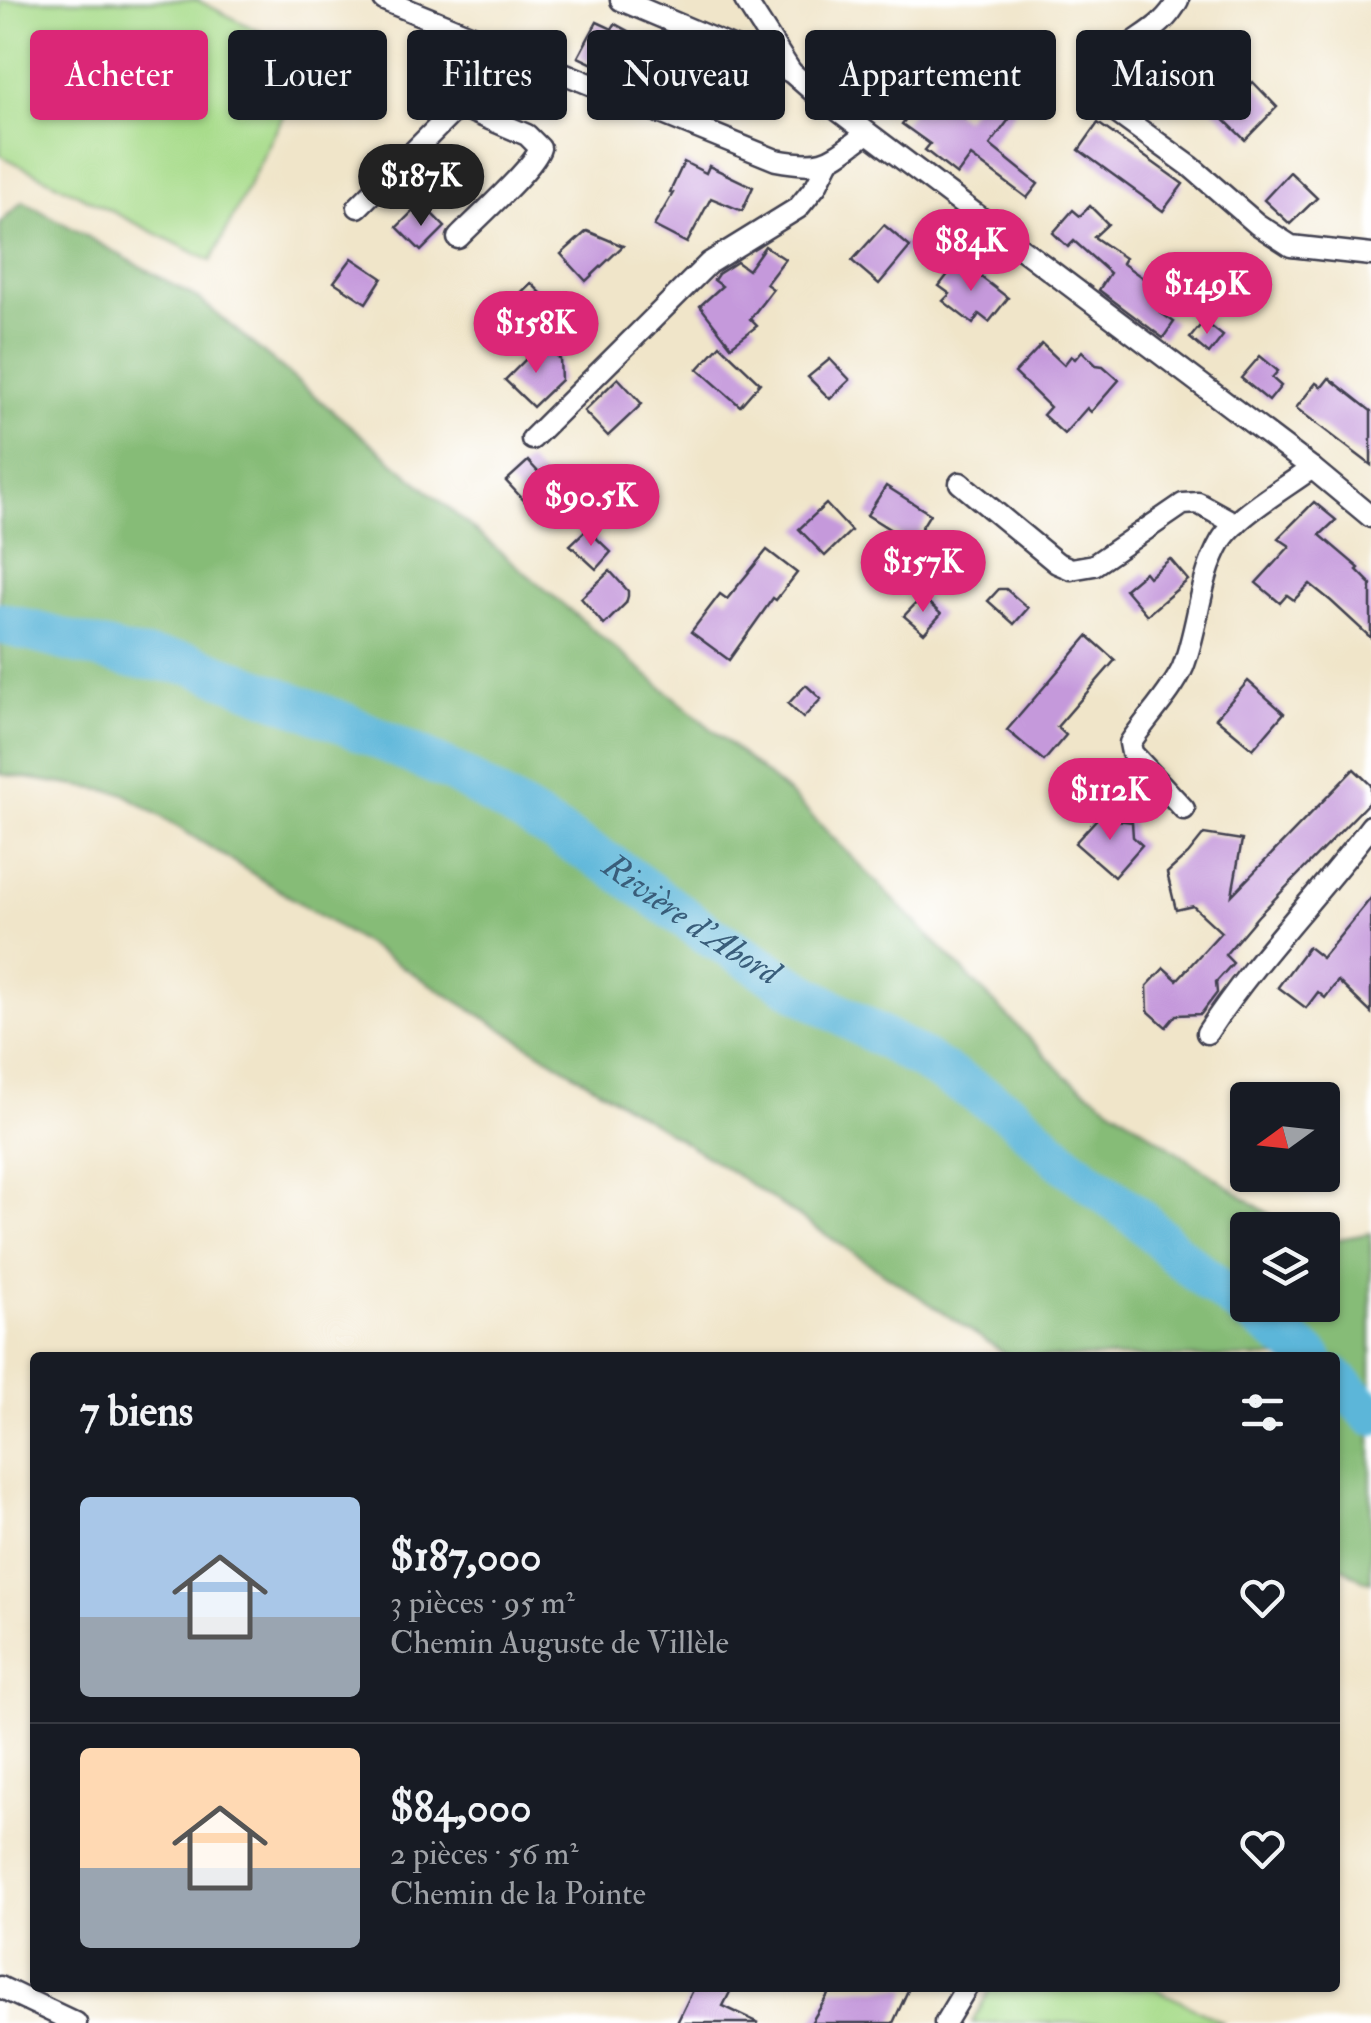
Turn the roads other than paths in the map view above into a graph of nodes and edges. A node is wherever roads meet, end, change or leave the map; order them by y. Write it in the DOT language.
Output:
graph roads {
  1 [pos="384,0"];
  2 [pos="621,0"];
  3 [pos="746,0"];
  4 [pos="1178,0"];
  5 [pos="458,30"];
  6 [pos="791,72"];
  7 [pos="567,74"];
  8 [pos="444,120"];
  9 [pos="491,120"];
  10 [pos="867,134"];
  11 [pos="828,162"];
  12 [pos="358,207"];
  13 [pos="458,238"];
  14 [pos="1371,255"];
  15 [pos="532,438"];
  16 [pos="1312,468"];
  17 [pos="960,483"];
  18 [pos="1370,513"];
  19 [pos="1236,524"];
  20 [pos="1184,809"];
  21 [pos="1371,826"];
  22 [pos="1207,1033"];
  23 [pos="0,1987"];
  24 [pos="964,1992"];
  25 [pos="76,2023"];
  26 [pos="945,2023"];
  1 -- 5 [label="street"];
  2 -- 6 [label="street"];
  3 -- 6 [label="street"];
  4 -- 14 [label="street"];
  6 -- 10 [label="street"];
  7 -- 11 [label="street"];
  8 -- 12 [label="street"];
  9 -- 13 [label="street"];
  10 -- 11 [label="street"];
  10 -- 16 [label="street"];
  11 -- 15 [label="street"];
  16 -- 18 [label="street"];
  16 -- 19 [label="street"];
  17 -- 19 [label="street"];
  19 -- 20 [label="street"];
  21 -- 22 [label="street"];
  23 -- 25 [label="street"];
  24 -- 26 [label="street"];
}
